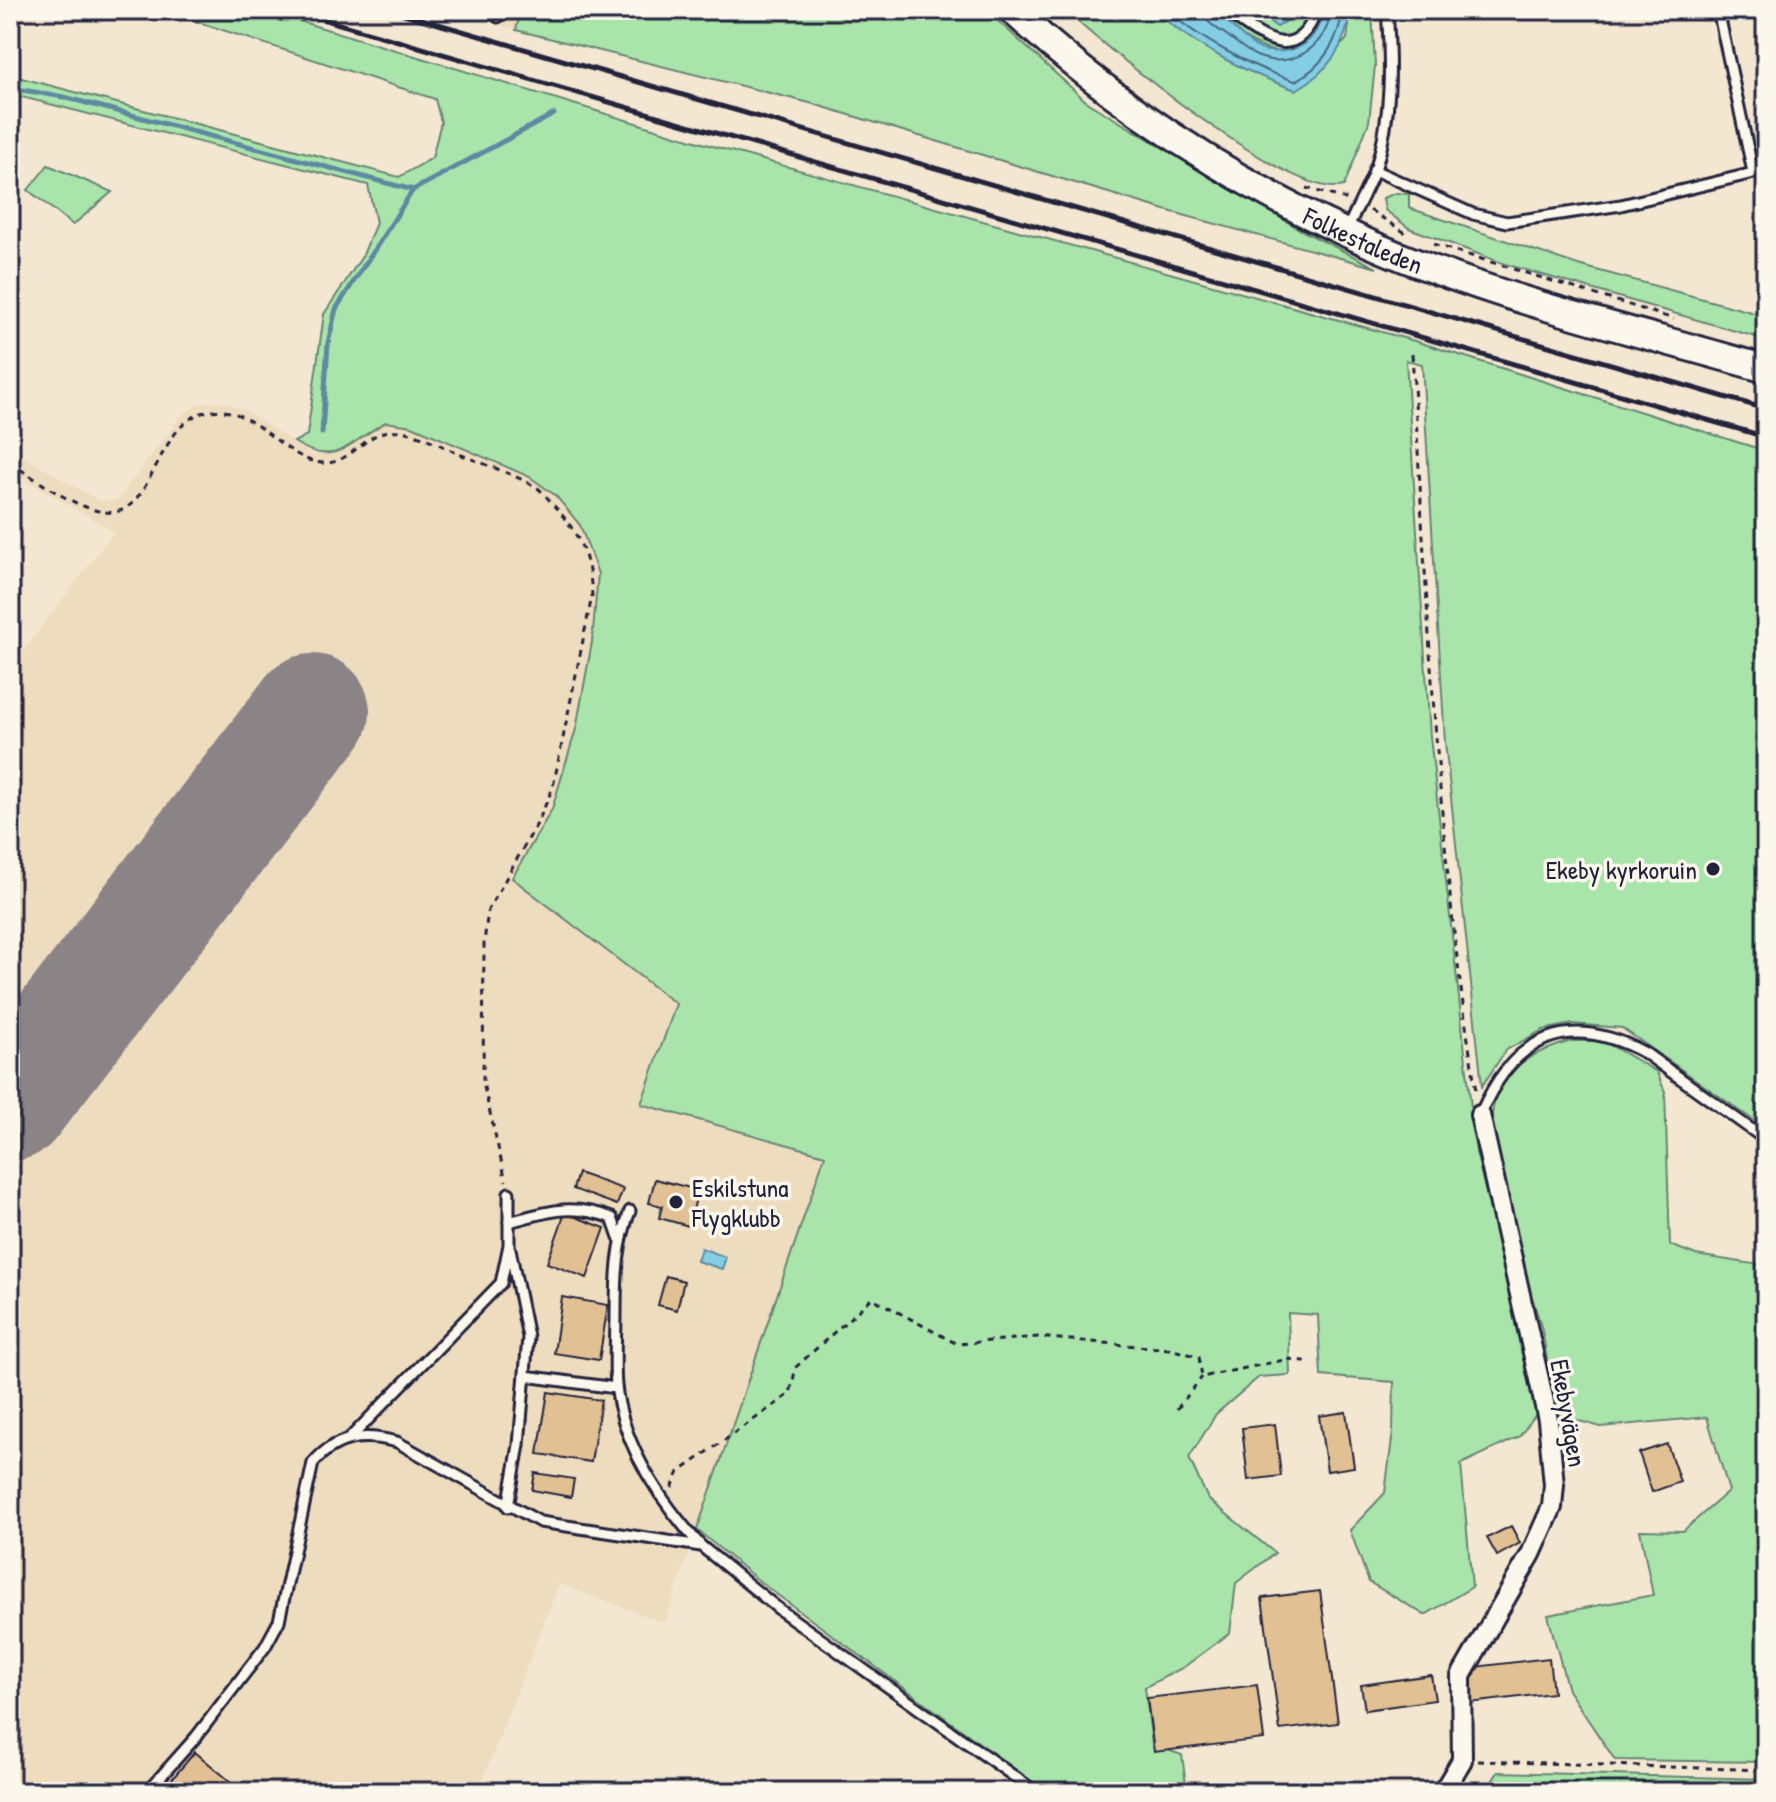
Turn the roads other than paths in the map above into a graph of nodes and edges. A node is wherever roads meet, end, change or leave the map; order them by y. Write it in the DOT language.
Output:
graph roads {
  1 [pos="1012,10"];
  2 [pos="1224,10"];
  3 [pos="1317,10"];
  4 [pos="1387,10"];
  5 [pos="1718,10"];
  6 [pos="1374,170"];
  7 [pos="1766,170"];
  8 [pos="1753,172"];
  9 [pos="1345,233"];
  10 [pos="1766,369"];
  11 [pos="1480,1115"];
  12 [pos="1766,1140"];
  13 [pos="509,1193"];
  14 [pos="630,1211"];
  15 [pos="509,1222"];
  16 [pos="619,1238"];
  17 [pos="509,1245"];
  18 [pos="525,1376"];
  19 [pos="616,1388"];
  20 [pos="350,1438"];
  21 [pos="508,1507"];
  22 [pos="701,1546"];
  23 [pos="147,1792"];
  24 [pos="1036,1792"];
  25 [pos="1443,1792"];
  1 -- 9 [label="main road, Folkestaleden"];
  2 -- 3 [label="lane"];
  4 -- 6 [label="lane"];
  5 -- 8 [label="lane"];
  6 -- 8 [label="lane"];
  6 -- 9 [label="lane"];
  7 -- 8 [label="lane"];
  9 -- 10 [label="main road, Folkestaleden"];
  11 -- 12 [label="lane"];
  11 -- 25 [label="street, Ekebyvägen"];
  13 -- 15 [label="lane"];
  14 -- 16 [label="lane"];
  15 -- 16 [label="lane"];
  15 -- 17 [label="lane"];
  16 -- 19 [label="lane"];
  17 -- 18 [label="lane"];
  17 -- 20 [label="lane"];
  18 -- 19 [label="lane"];
  18 -- 21 [label="lane"];
  19 -- 22 [label="lane"];
  20 -- 21 [label="lane"];
  20 -- 23 [label="lane"];
  21 -- 22 [label="lane"];
  22 -- 24 [label="lane"];
}
